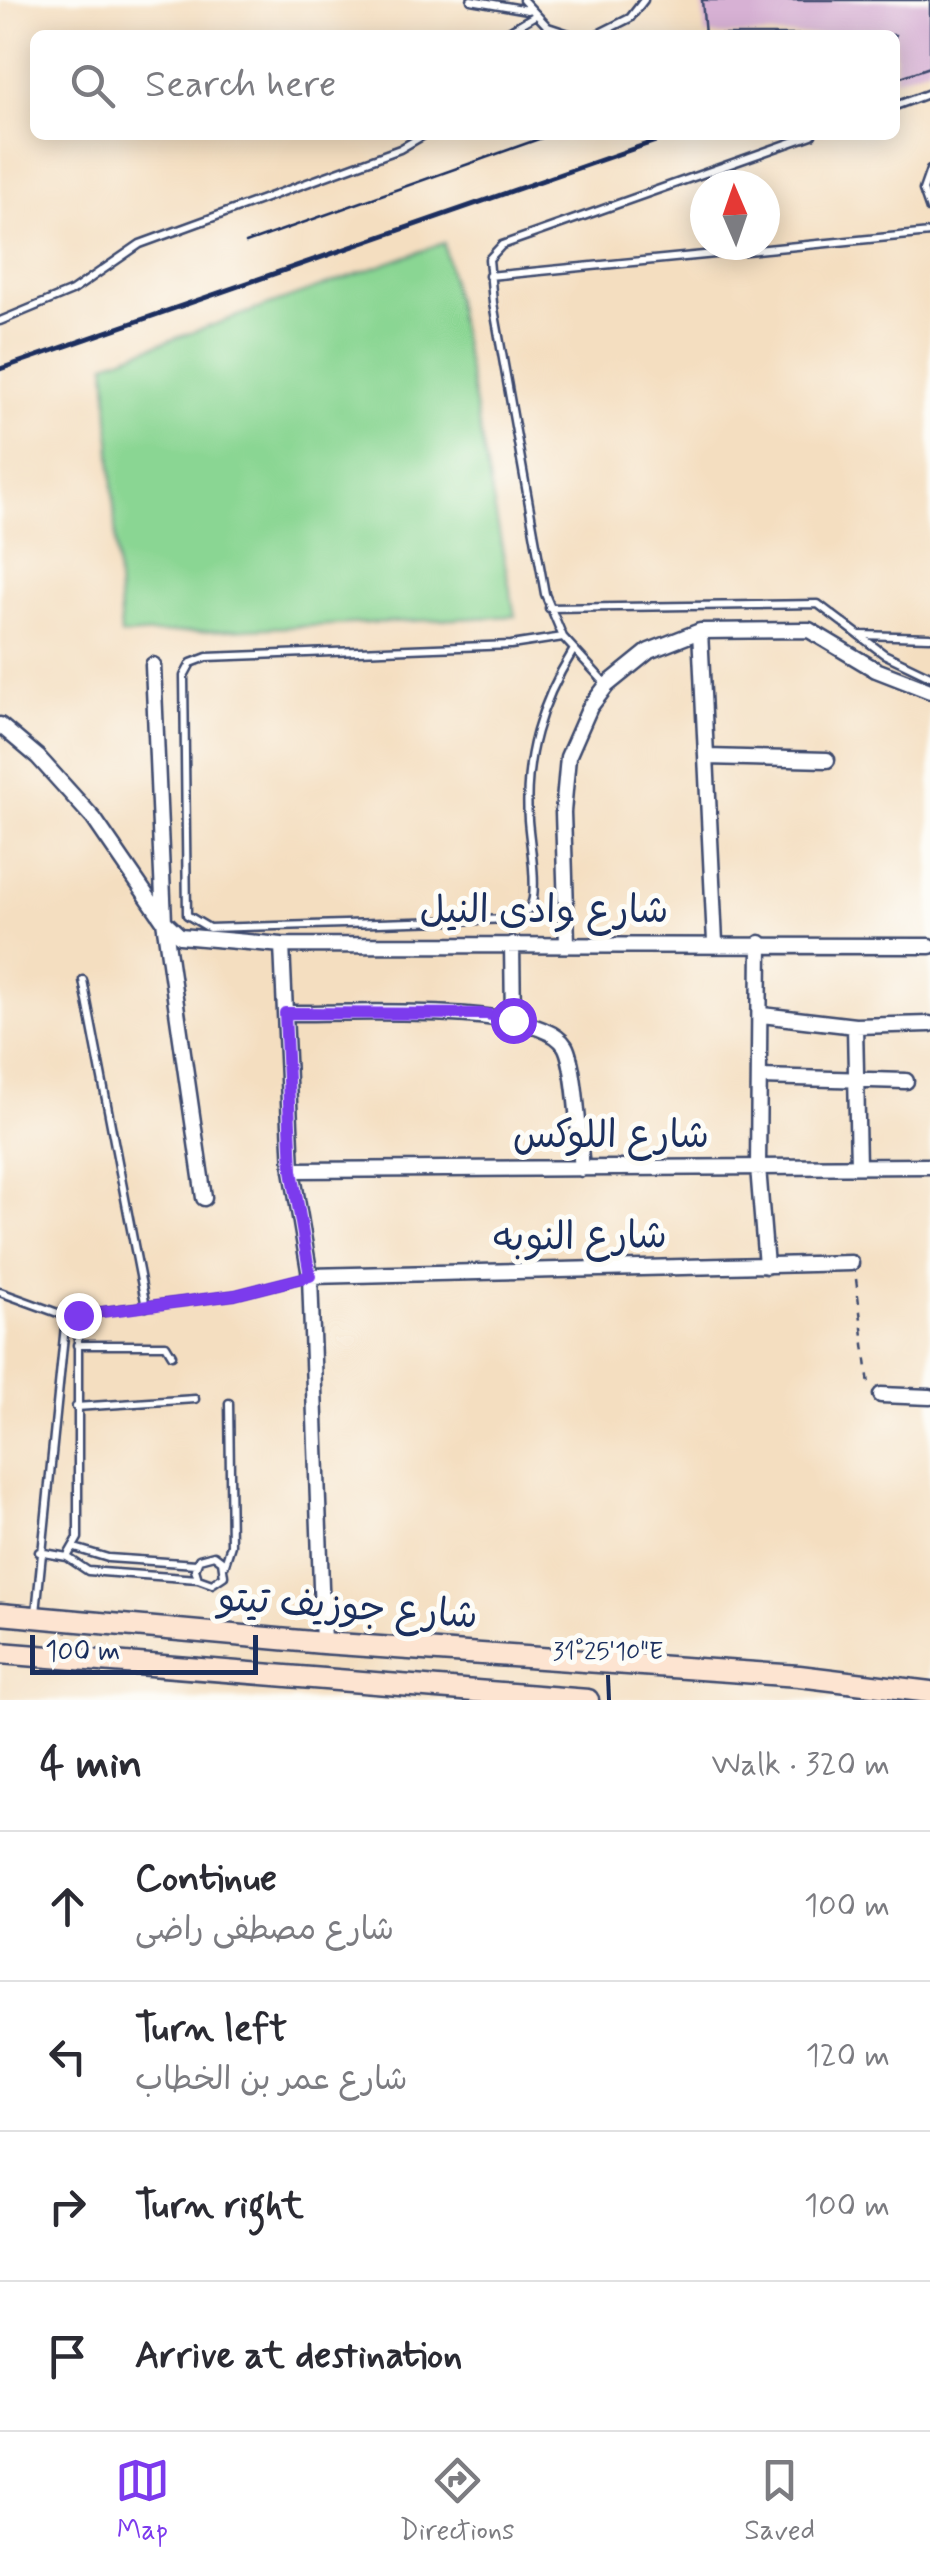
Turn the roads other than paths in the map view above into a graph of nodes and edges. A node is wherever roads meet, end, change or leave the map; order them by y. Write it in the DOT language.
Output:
graph roads {
  1 [pos="471,0"];
  2 [pos="523,0"];
  3 [pos="644,0"];
  4 [pos="531,13"];
  5 [pos="509,30"];
  6 [pos="557,30"];
  7 [pos="606,30"];
  8 [pos="930,93"];
  9 [pos="900,104"];
  10 [pos="415,140"];
  11 [pos="798,140"];
  12 [pos="930,170"];
  13 [pos="930,210"];
  14 [pos="930,233"];
  15 [pos="490,276"];
  16 [pos="0,321"];
  17 [pos="550,608"];
  18 [pos="700,631"];
  19 [pos="858,635"];
  20 [pos="563,637"];
  21 [pos="930,637"];
  22 [pos="573,651"];
  23 [pos="152,665"];
  24 [pos="930,676"];
  25 [pos="607,685"];
  26 [pos="930,691"];
  27 [pos="0,724"];
  28 [pos="707,757"];
  29 [pos="827,760"];
  30 [pos="164,921"];
  31 [pos="715,942"];
  32 [pos="567,943"];
  33 [pos="760,943"];
  34 [pos="512,944"];
  35 [pos="282,945"];
  36 [pos="930,946"];
  37 [pos="83,980"];
  38 [pos="285,1013"];
  39 [pos="762,1014"];
  40 [pos="513,1020"];
  41 [pos="930,1024"];
  42 [pos="854,1026"];
  43 [pos="760,1077"];
  44 [pos="856,1079"];
  45 [pos="906,1081"];
  46 [pos="858,1166"];
  47 [pos="930,1166"];
  48 [pos="758,1167"];
  49 [pos="582,1169"];
  50 [pos="292,1170"];
  51 [pos="204,1198"];
  52 [pos="851,1263"];
  53 [pos="766,1266"];
  54 [pos="310,1276"];
  55 [pos="0,1292"];
  56 [pos="146,1307"];
  57 [pos="78,1315"];
  58 [pos="66,1316"];
  59 [pos="77,1346"];
  60 [pos="172,1355"];
  61 [pos="881,1395"];
  62 [pos="930,1396"];
  63 [pos="195,1399"];
  64 [pos="228,1403"];
  65 [pos="76,1406"];
  66 [pos="76,1548"];
  67 [pos="40,1552"];
  68 [pos="67,1558"];
  69 [pos="196,1564"];
  70 [pos="224,1566"];
  71 [pos="198,1579"];
  72 [pos="0,1614"];
  73 [pos="36,1618"];
  74 [pos="323,1643"];
  75 [pos="0,1654"];
  76 [pos="930,1692"];
  77 [pos="588,1700"];
  1 -- 4 [label="lane"];
  2 -- 4 [label="lane"];
  3 -- 7 [label="lane"];
  4 -- 5 [label="lane"];
  4 -- 6 [label="lane"];
  8 -- 9 [label="lane"];
  10 -- 16 [label="lane"];
  11 -- 15 [label="lane"];
  12 -- 13 [label="lane"];
  14 -- 15 [label="lane"];
  15 -- 17 [label="lane"];
  17 -- 19 [label="lane"];
  17 -- 20 [label="lane"];
  18 -- 25 [label="street"];
  18 -- 26 [label="street"];
  18 -- 28 [label="street"];
  19 -- 21 [label="lane"];
  19 -- 24 [label="lane"];
  20 -- 22 [label="lane"];
  20 -- 22 [label="lane"];
  22 -- 25 [label="lane"];
  23 -- 30 [label="street"];
  25 -- 32 [label="street"];
  27 -- 30 [label="street"];
  28 -- 29 [label="street"];
  28 -- 31 [label="street"];
  30 -- 35 [label="street, شارع وادى النيل"];
  30 -- 51 [label="street"];
  31 -- 32 [label="street, شارع وادى النيل"];
  31 -- 33 [label="street, شارع وادى النيل"];
  32 -- 34 [label="street, شارع وادى النيل"];
  33 -- 36 [label="street, شارع وادى النيل"];
  33 -- 39 [label="street"];
  34 -- 35 [label="street, شارع وادى النيل"];
  34 -- 40 [label="street"];
  35 -- 38 [label="street"];
  37 -- 56 [label="lane"];
  38 -- 40 [label="street"];
  38 -- 50 [label="street"];
  39 -- 42 [label="street"];
  39 -- 43 [label="street"];
  40 -- 49 [label="street"];
  41 -- 42 [label="street"];
  42 -- 44 [label="street"];
  43 -- 44 [label="street"];
  43 -- 48 [label="street"];
  44 -- 45 [label="street"];
  44 -- 46 [label="street"];
  46 -- 47 [label="street, شارع اللوكس"];
  46 -- 48 [label="street, شارع اللوكس"];
  48 -- 49 [label="street, شارع اللوكس"];
  48 -- 53 [label="street"];
  49 -- 50 [label="street, شارع اللوكس"];
  50 -- 54 [label="street"];
  52 -- 53 [label="street, شارع النوبه"];
  53 -- 54 [label="street, شارع النوبه"];
  54 -- 56 [label="lane"];
  54 -- 74 [label="street"];
  55 -- 58 [label="lane"];
  56 -- 57 [label="lane"];
  57 -- 58 [label="lane"];
  57 -- 59 [label="lane"];
  58 -- 67 [label="lane"];
  59 -- 60 [label="lane"];
  59 -- 65 [label="lane"];
  61 -- 62 [label="street"];
  63 -- 65 [label="lane"];
  64 -- 70 [label="lane"];
  65 -- 66 [label="lane"];
  66 -- 68 [label="lane"];
  66 -- 69 [label="lane"];
  67 -- 68 [label="lane"];
  67 -- 73 [label="lane"];
  68 -- 71 [label="lane"];
  69 -- 70 [label="lane"];
  69 -- 71 [label="lane"];
  70 -- 71 [label="lane"];
  72 -- 73 [label="main road, شارع جوزيف تيتو"];
  73 -- 74 [label="main road, شارع جوزيف تيتو"];
  74 -- 76 [label="main road, شارع جوزيف تيتو"];
  75 -- 77 [label="main road, شارع جوزيف تيتو"];
}
